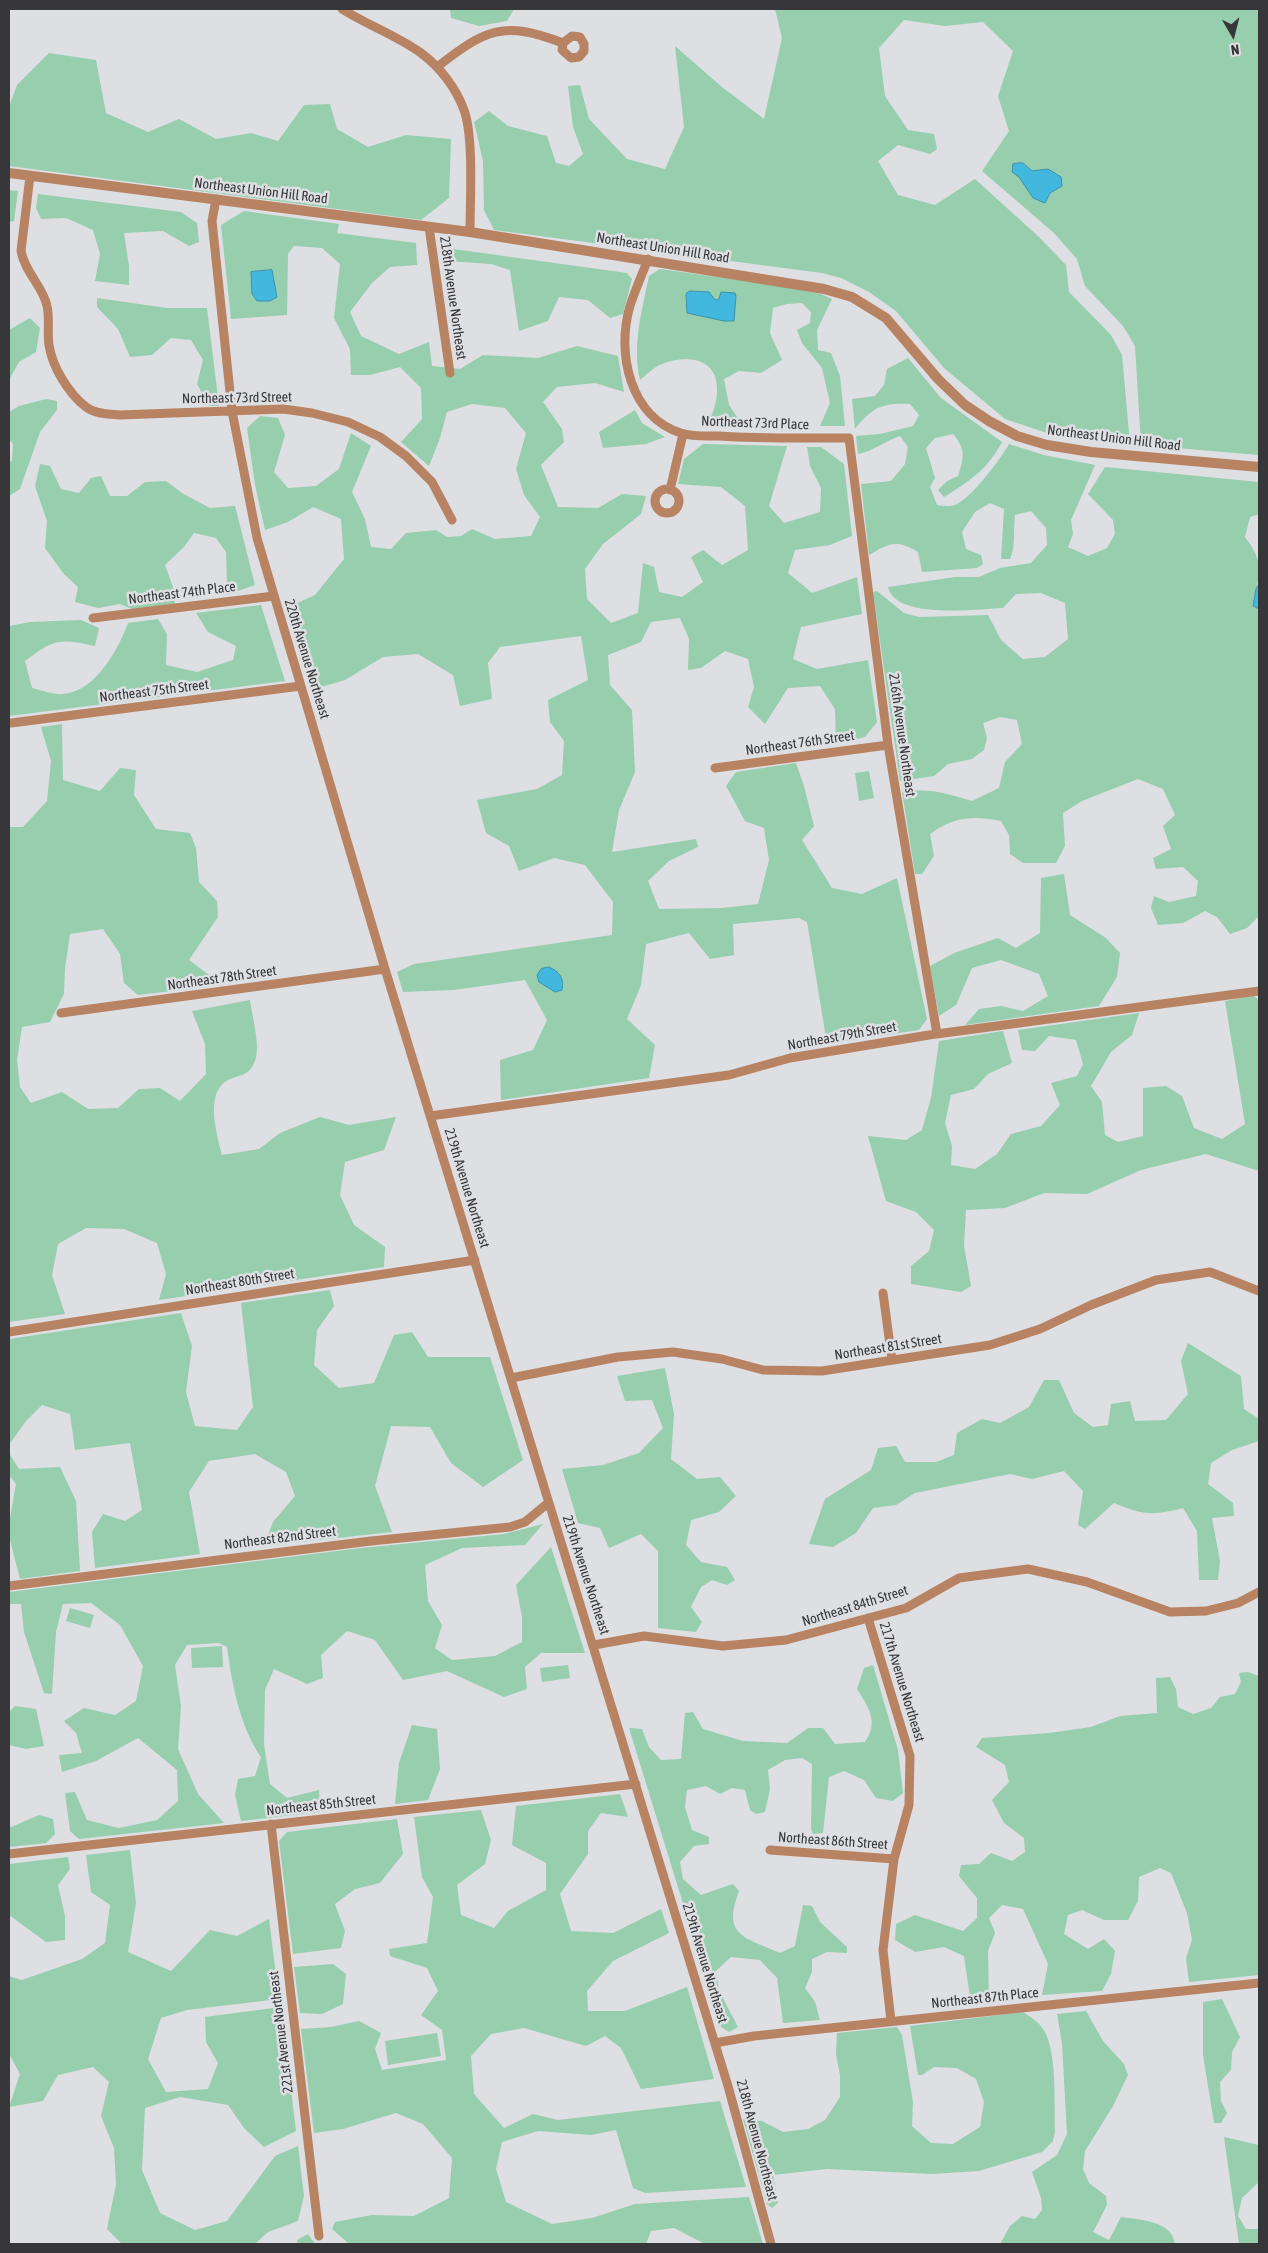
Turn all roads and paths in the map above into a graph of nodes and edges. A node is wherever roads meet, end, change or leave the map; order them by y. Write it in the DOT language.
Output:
graph roads {
  1 [pos="342,9"];
  2 [pos="563,43"];
  3 [pos="437,67"];
  4 [pos="9,173"];
  5 [pos="30,176"];
  6 [pos="216,199"];
  7 [pos="429,226"];
  8 [pos="470,232"];
  9 [pos="648,259"];
  10 [pos="450,373"];
  11 [pos="232,411"];
  12 [pos="683,434"];
  13 [pos="850,438"];
  14 [pos="1259,467"];
  15 [pos="670,490"];
  16 [pos="452,520"];
  17 [pos="274,596"];
  18 [pos="93,618"];
  19 [pos="301,686"];
  20 [pos="12,722"];
  21 [pos="888,745"];
  22 [pos="716,768"];
  23 [pos="386,969"];
  24 [pos="1259,991"];
  25 [pos="61,1013"];
  26 [pos="937,1034"];
  27 [pos="430,1116"];
  28 [pos="475,1260"];
  29 [pos="1258,1290"];
  30 [pos="883,1292"];
  31 [pos="9,1332"];
  32 [pos="892,1360"];
  33 [pos="511,1378"];
  34 [pos="548,1503"];
  35 [pos="9,1586"];
  36 [pos="1259,1592"];
  37 [pos="868,1618"];
  38 [pos="594,1645"];
  39 [pos="636,1784"];
  40 [pos="271,1824"];
  41 [pos="770,1850"];
  42 [pos="9,1854"];
  43 [pos="894,1859"];
  44 [pos="1259,1983"];
  45 [pos="891,2022"];
  46 [pos="715,2043"];
  47 [pos="319,2236"];
  48 [pos="771,2244"];
  1 -- 3 [label="street, 218th Avenue Northeast"];
  2 -- 3 [label="street"];
  3 -- 8 [label="street, 218th Avenue Northeast"];
  4 -- 5 [label="street, Northeast Union Hill Road"];
  5 -- 6 [label="street, Northeast Union Hill Road"];
  5 -- 11 [label="street, Northeast 73rd Street"];
  6 -- 7 [label="street, Northeast Union Hill Road"];
  6 -- 11 [label="street, 220th Avenue Northeast"];
  7 -- 8 [label="street, Northeast Union Hill Road"];
  7 -- 10 [label="street, 218th Avenue Northeast"];
  8 -- 9 [label="street, Northeast Union Hill Road"];
  9 -- 12 [label="street, Northeast 73rd Place"];
  9 -- 14 [label="street, Northeast Union Hill Road"];
  11 -- 16 [label="street, Northeast 73rd Street"];
  11 -- 17 [label="street, 220th Avenue Northeast"];
  12 -- 13 [label="street, Northeast 73rd Place"];
  12 -- 15 [label="street"];
  13 -- 21 [label="street, 216th Avenue Northeast"];
  17 -- 18 [label="street, Northeast 74th Place"];
  17 -- 19 [label="street, 220th Avenue Northeast"];
  19 -- 20 [label="street, Northeast 75th Street"];
  19 -- 23 [label="street, 220th Avenue Northeast"];
  21 -- 22 [label="street, Northeast 76th Street"];
  21 -- 26 [label="street, 216th Avenue Northeast"];
  23 -- 25 [label="street, Northeast 78th Street"];
  23 -- 27 [label="street, 220th Avenue Northeast"];
  24 -- 26 [label="street, Northeast 79th Street"];
  26 -- 27 [label="street, Northeast 79th Street"];
  27 -- 28 [label="street, 219th Avenue Northeast"];
  28 -- 31 [label="street, Northeast 80th Street"];
  28 -- 33 [label="street, 219th Avenue Northeast"];
  29 -- 32 [label="street, Northeast 81st Street"];
  30 -- 32 [label="street"];
  32 -- 33 [label="street, Northeast 81st Street"];
  33 -- 34 [label="street, 219th Avenue Northeast"];
  34 -- 35 [label="street, Northeast 82nd Street"];
  34 -- 38 [label="street, 219th Avenue Northeast"];
  36 -- 37 [label="street, Northeast 84th Street"];
  37 -- 38 [label="street, Northeast 84th Street"];
  37 -- 43 [label="street, 217th Avenue Northeast"];
  38 -- 39 [label="street, 219th Avenue Northeast"];
  39 -- 40 [label="street, Northeast 85th Street"];
  39 -- 46 [label="street, 219th Avenue Northeast"];
  40 -- 42 [label="street, Northeast 85th Street"];
  40 -- 47 [label="street, 221st Avenue Northeast"];
  41 -- 43 [label="street, Northeast 86th Street"];
  43 -- 45 [label="street, 217th Avenue Northeast"];
  44 -- 45 [label="street, Northeast 87th Place"];
  45 -- 46 [label="street, Northeast 87th Place"];
  46 -- 48 [label="street, 218th Avenue Northeast"];
}
